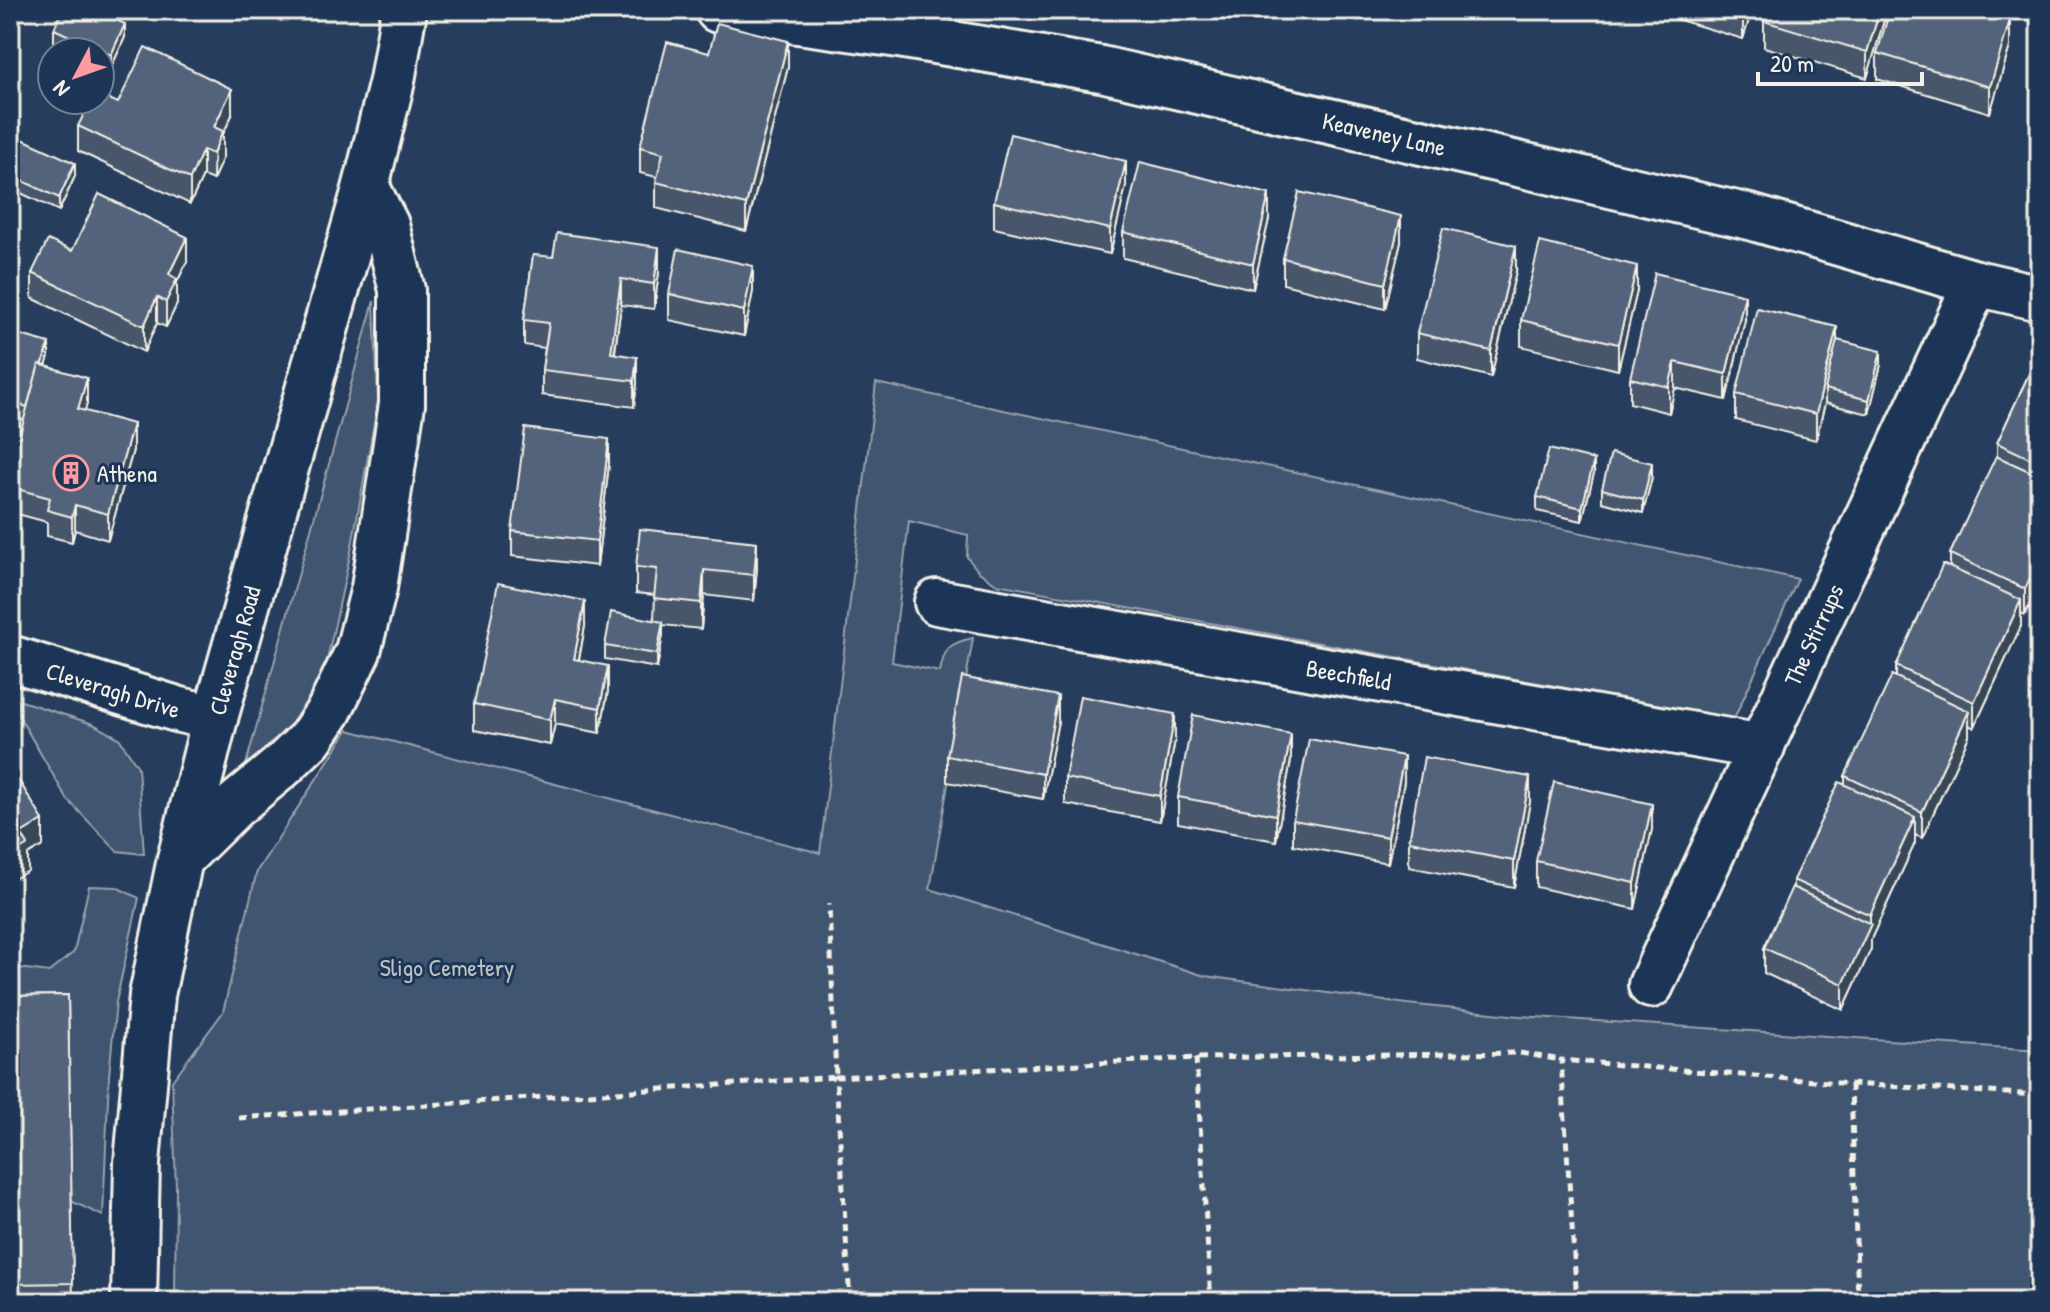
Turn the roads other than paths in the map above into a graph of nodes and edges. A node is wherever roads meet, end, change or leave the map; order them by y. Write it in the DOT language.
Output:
graph roads {
  1 [pos="404,10"];
  2 [pos="718,10"];
  3 [pos="366,186"];
  4 [pos="1976,283"];
  5 [pos="2037,283"];
  6 [pos="937,602"];
  7 [pos="10,658"];
  8 [pos="215,718"];
  9 [pos="1762,747"];
  10 [pos="180,859"];
  11 [pos="1651,985"];
  12 [pos="134,1302"];
  1 -- 3 [label="street, Cleveragh Road"];
  2 -- 4 [label="street, Keaveney Lane"];
  3 -- 8 [label="street, Cleveragh Road"];
  3 -- 10 [label="street"];
  4 -- 5 [label="street, Keaveney Lane"];
  4 -- 9 [label="street, The Stirrups"];
  6 -- 9 [label="street, Beechfield"];
  7 -- 8 [label="street, Cleveragh Drive"];
  8 -- 10 [label="street, Cleveragh Road"];
  9 -- 11 [label="street, The Stirrups"];
  10 -- 12 [label="street, Cleveragh Road"];
}
